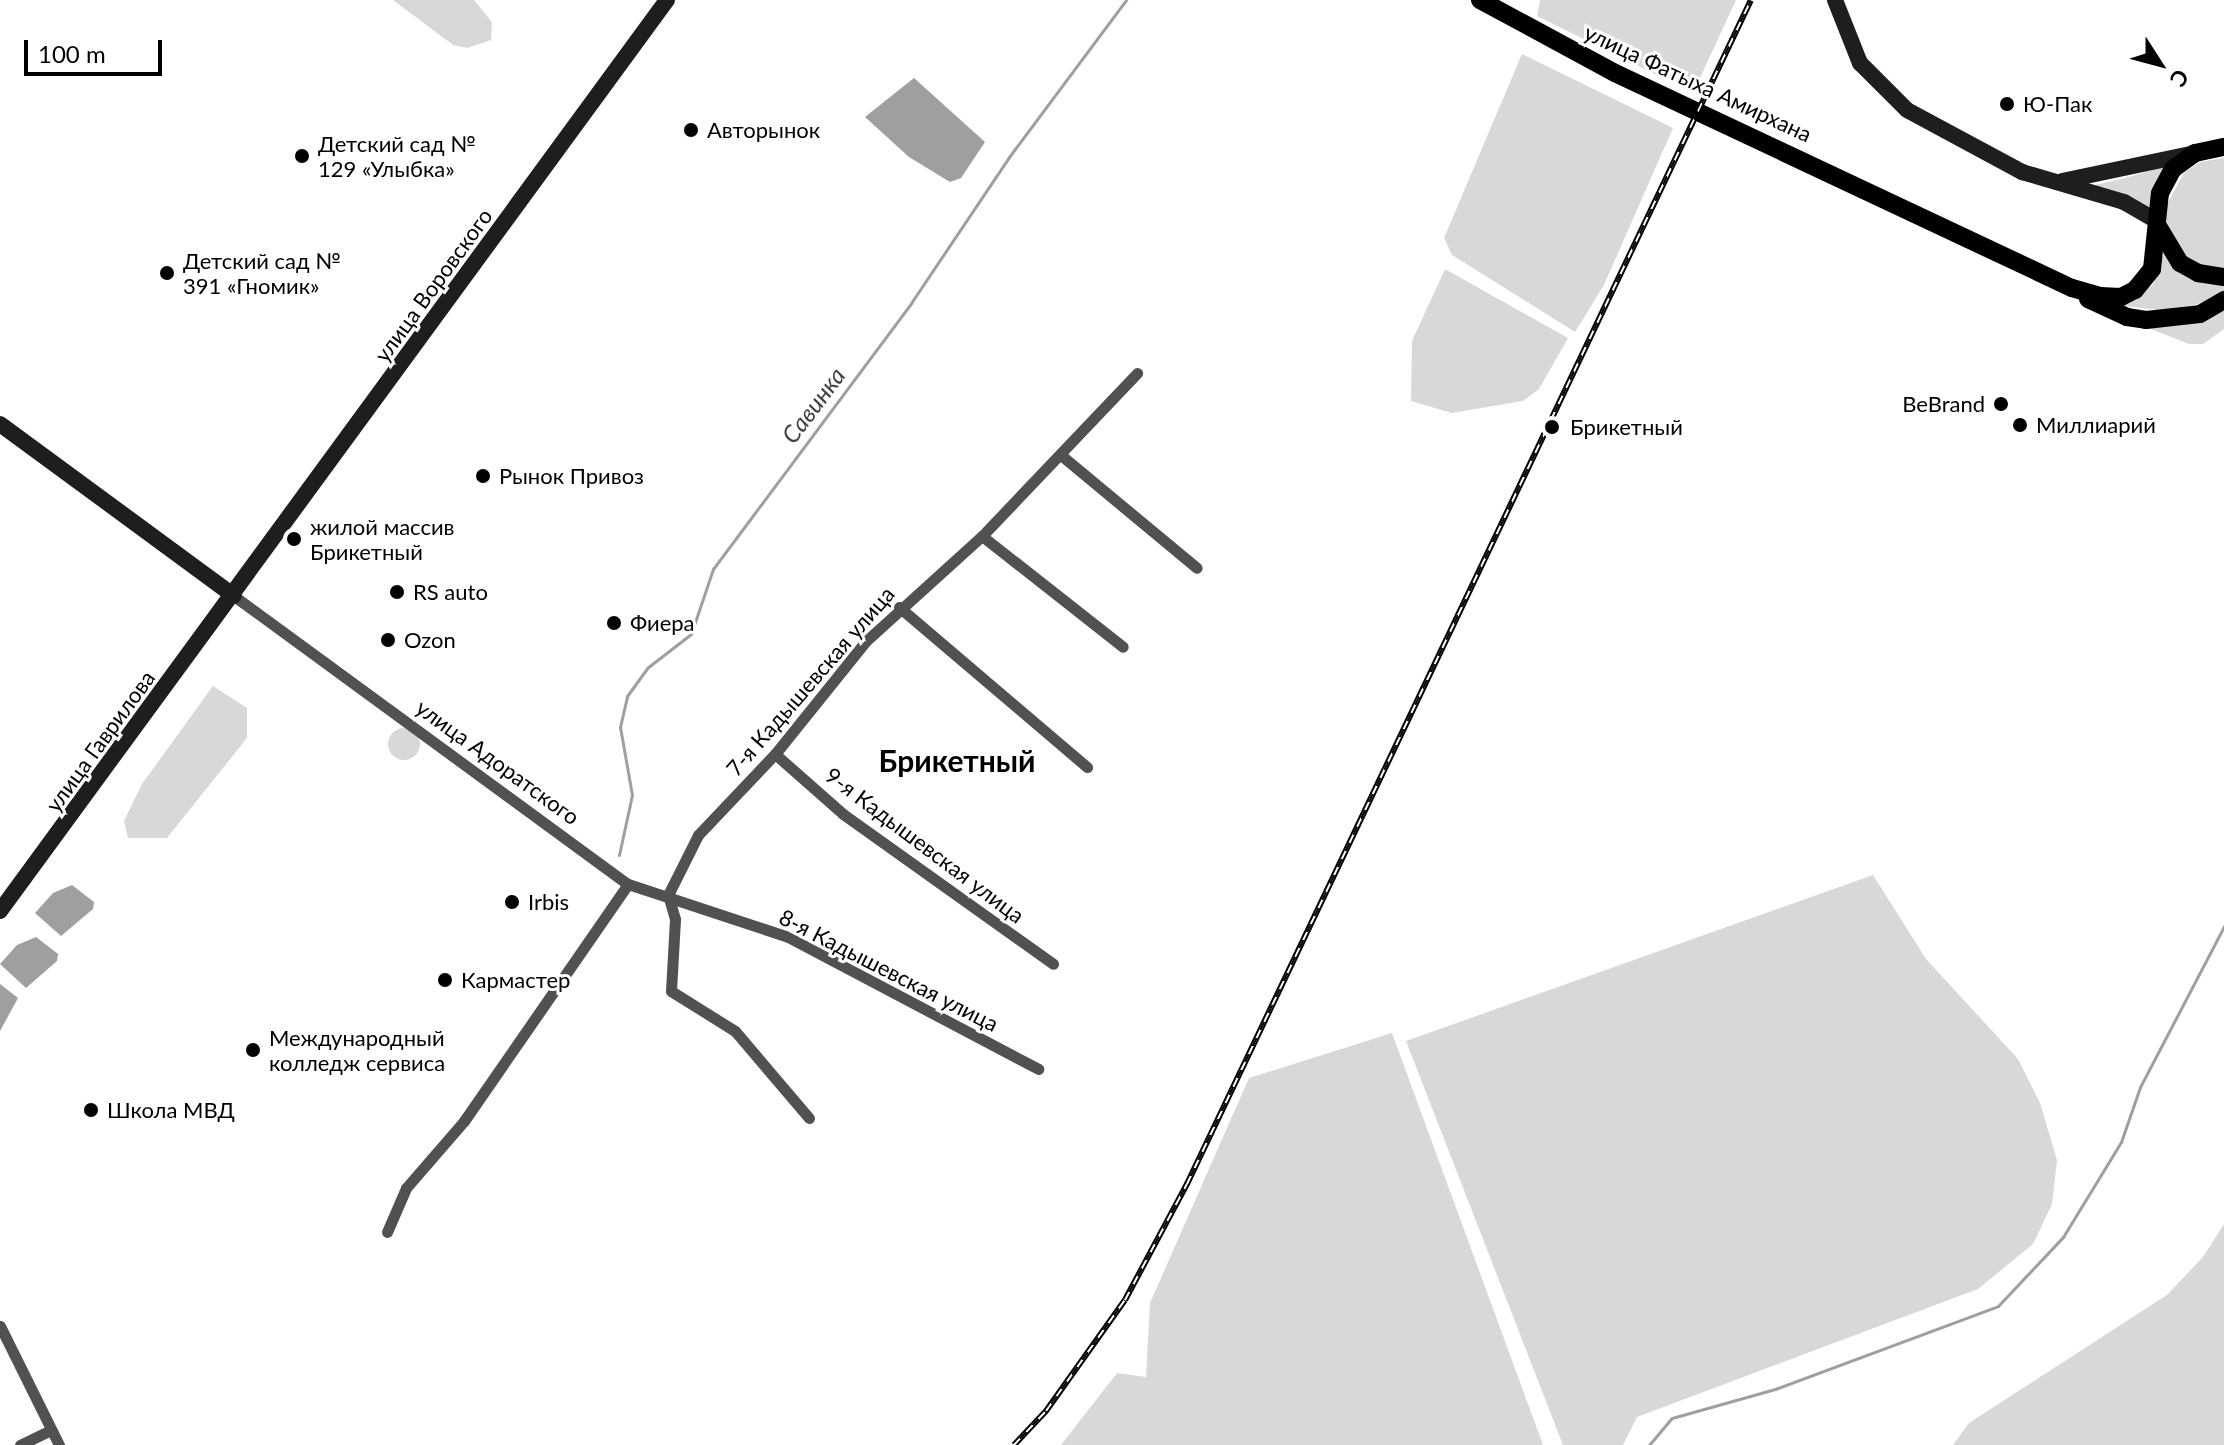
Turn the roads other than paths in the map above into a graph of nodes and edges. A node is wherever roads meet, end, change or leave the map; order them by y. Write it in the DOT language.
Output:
graph roads {
  1 [pos="667,0"];
  2 [pos="1480,0"];
  3 [pos="1835,0"];
  4 [pos="2212,148"];
  5 [pos="2052,182"];
  6 [pos="2158,225"];
  7 [pos="2224,277"];
  8 [pos="2072,288"];
  9 [pos="2224,300"];
  10 [pos="1137,373"];
  11 [pos="0,424"];
  12 [pos="1062,456"];
  13 [pos="982,536"];
  14 [pos="1197,568"];
  15 [pos="234,596"];
  16 [pos="899,607"];
  17 [pos="1123,647"];
  18 [pos="775,754"];
  19 [pos="1087,767"];
  20 [pos="628,884"];
  21 [pos="668,895"];
  22 [pos="0,911"];
  23 [pos="1053,964"];
  24 [pos="1038,1069"];
  25 [pos="809,1118"];
  26 [pos="387,1232"];
  27 [pos="0,1326"];
  28 [pos="51,1430"];
  29 [pos="20,1445"];
  30 [pos="59,1445"];
  1 -- 15 [label="street, улица Воровского"];
  2 -- 8 [label="main road, улица Фатыха Амирхана"];
  3 -- 5 [label="street"];
  4 -- 5 [label="street"];
  4 -- 6 [label="main road"];
  5 -- 6 [label="street"];
  6 -- 7 [label="main road"];
  6 -- 8 [label="main road"];
  8 -- 9 [label="main road"];
  10 -- 12 [label="street, 7-я Кадышевская улица"];
  11 -- 15 [label="street, улица Адоратского"];
  12 -- 13 [label="street, 7-я Кадышевская улица"];
  12 -- 14 [label="street"];
  13 -- 16 [label="street, 7-я Кадышевская улица"];
  13 -- 17 [label="street"];
  15 -- 20 [label="street, улица Адоратского"];
  15 -- 22 [label="street, улица Гаврилова"];
  16 -- 18 [label="street, 7-я Кадышевская улица"];
  16 -- 19 [label="street"];
  18 -- 21 [label="street, 7-я Кадышевская улица"];
  18 -- 23 [label="street, 9-я Кадышевская улица"];
  20 -- 21 [label="street, 8-я Кадышевская улица"];
  20 -- 26 [label="street"];
  21 -- 24 [label="street, 8-я Кадышевская улица"];
  21 -- 25 [label="street"];
  27 -- 28 [label="street"];
  28 -- 29 [label="street"];
  28 -- 30 [label="street"];
}
